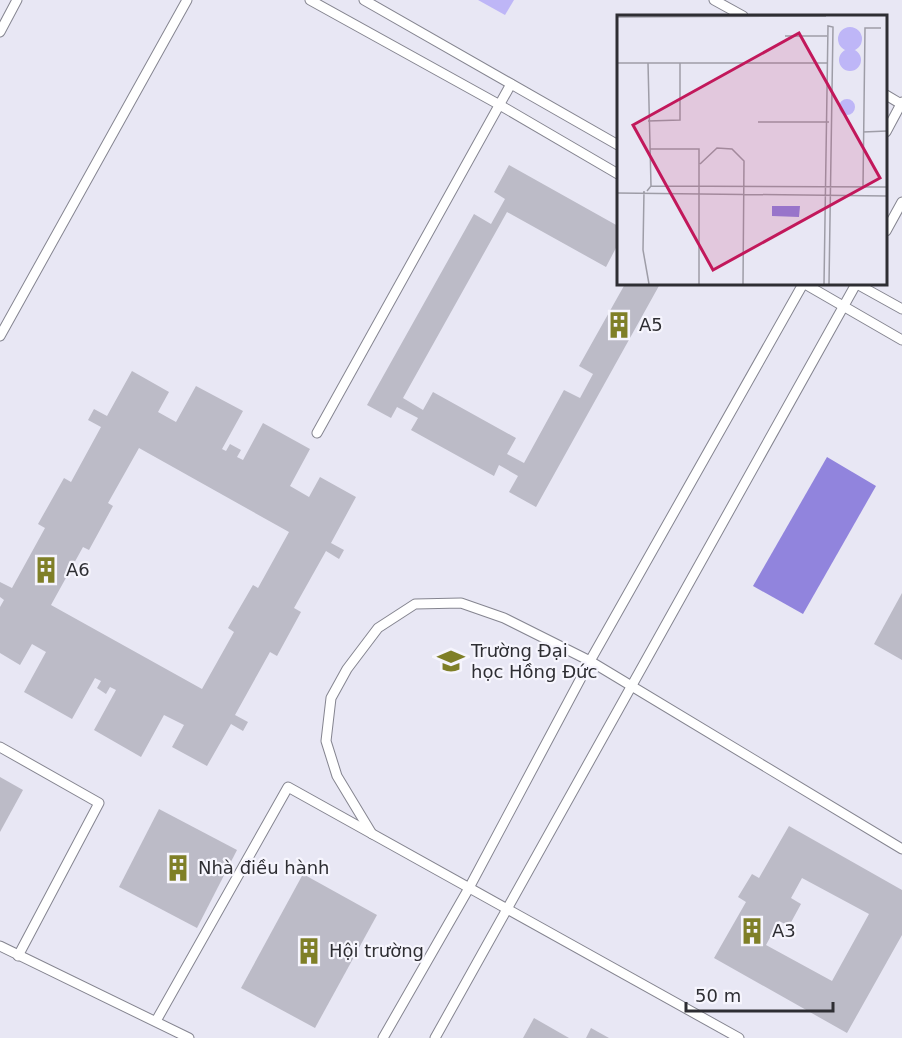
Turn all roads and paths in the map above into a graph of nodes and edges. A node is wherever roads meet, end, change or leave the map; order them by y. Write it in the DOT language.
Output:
graph roads {
  1 [pos="17,0"];
  2 [pos="187,0"];
  3 [pos="310,0"];
  4 [pos="364,0"];
  5 [pos="714,0"];
  6 [pos="742,15"];
  7 [pos="0,32"];
  8 [pos="511,84"];
  9 [pos="887,96"];
  10 [pos="902,103"];
  11 [pos="498,104"];
  12 [pos="887,129"];
  13 [pos="617,144"];
  14 [pos="617,173"];
  15 [pos="902,202"];
  16 [pos="887,228"];
  17 [pos="803,285"];
  18 [pos="806,285"];
  19 [pos="856,285"];
  20 [pos="859,285"];
  21 [pos="844,307"];
  22 [pos="902,309"];
  23 [pos="0,336"];
  24 [pos="902,340"];
  25 [pos="317,433"];
  26 [pos="590,661"];
  27 [pos="633,687"];
  28 [pos="0,747"];
  29 [pos="372,834"];
  30 [pos="902,849"];
  31 [pos="469,888"];
  32 [pos="508,910"];
  33 [pos="0,946"];
  34 [pos="18,956"];
  35 [pos="156,1021"];
  36 [pos="189,1038"];
  37 [pos="383,1038"];
  38 [pos="435,1038"];
  39 [pos="739,1038"];
  1 -- 7 [label="lane"];
  2 -- 23 [label="lane"];
  3 -- 11 [label="lane"];
  4 -- 8 [label="lane"];
  5 -- 6 [label="lane"];
  8 -- 11 [label="lane"];
  8 -- 13 [label="lane"];
  9 -- 10 [label="lane"];
  10 -- 12 [label="lane"];
  11 -- 14 [label="lane"];
  11 -- 25 [label="lane"];
  15 -- 16 [label="lane"];
  17 -- 26 [label="lane"];
  18 -- 21 [label="lane"];
  19 -- 21 [label="lane"];
  20 -- 22 [label="lane"];
  21 -- 24 [label="lane"];
  21 -- 27 [label="lane"];
  26 -- 27 [label="lane"];
  26 -- 29 [label="lane"];
  26 -- 31 [label="lane"];
  27 -- 30 [label="lane"];
  27 -- 32 [label="lane"];
  28 -- 34 [label="lane"];
  29 -- 31 [label="lane"];
  29 -- 35 [label="lane"];
  31 -- 32 [label="lane"];
  31 -- 37 [label="lane"];
  32 -- 38 [label="lane"];
  32 -- 39 [label="lane"];
  33 -- 34 [label="lane"];
  34 -- 35 [label="lane"];
  35 -- 36 [label="lane"];
}
